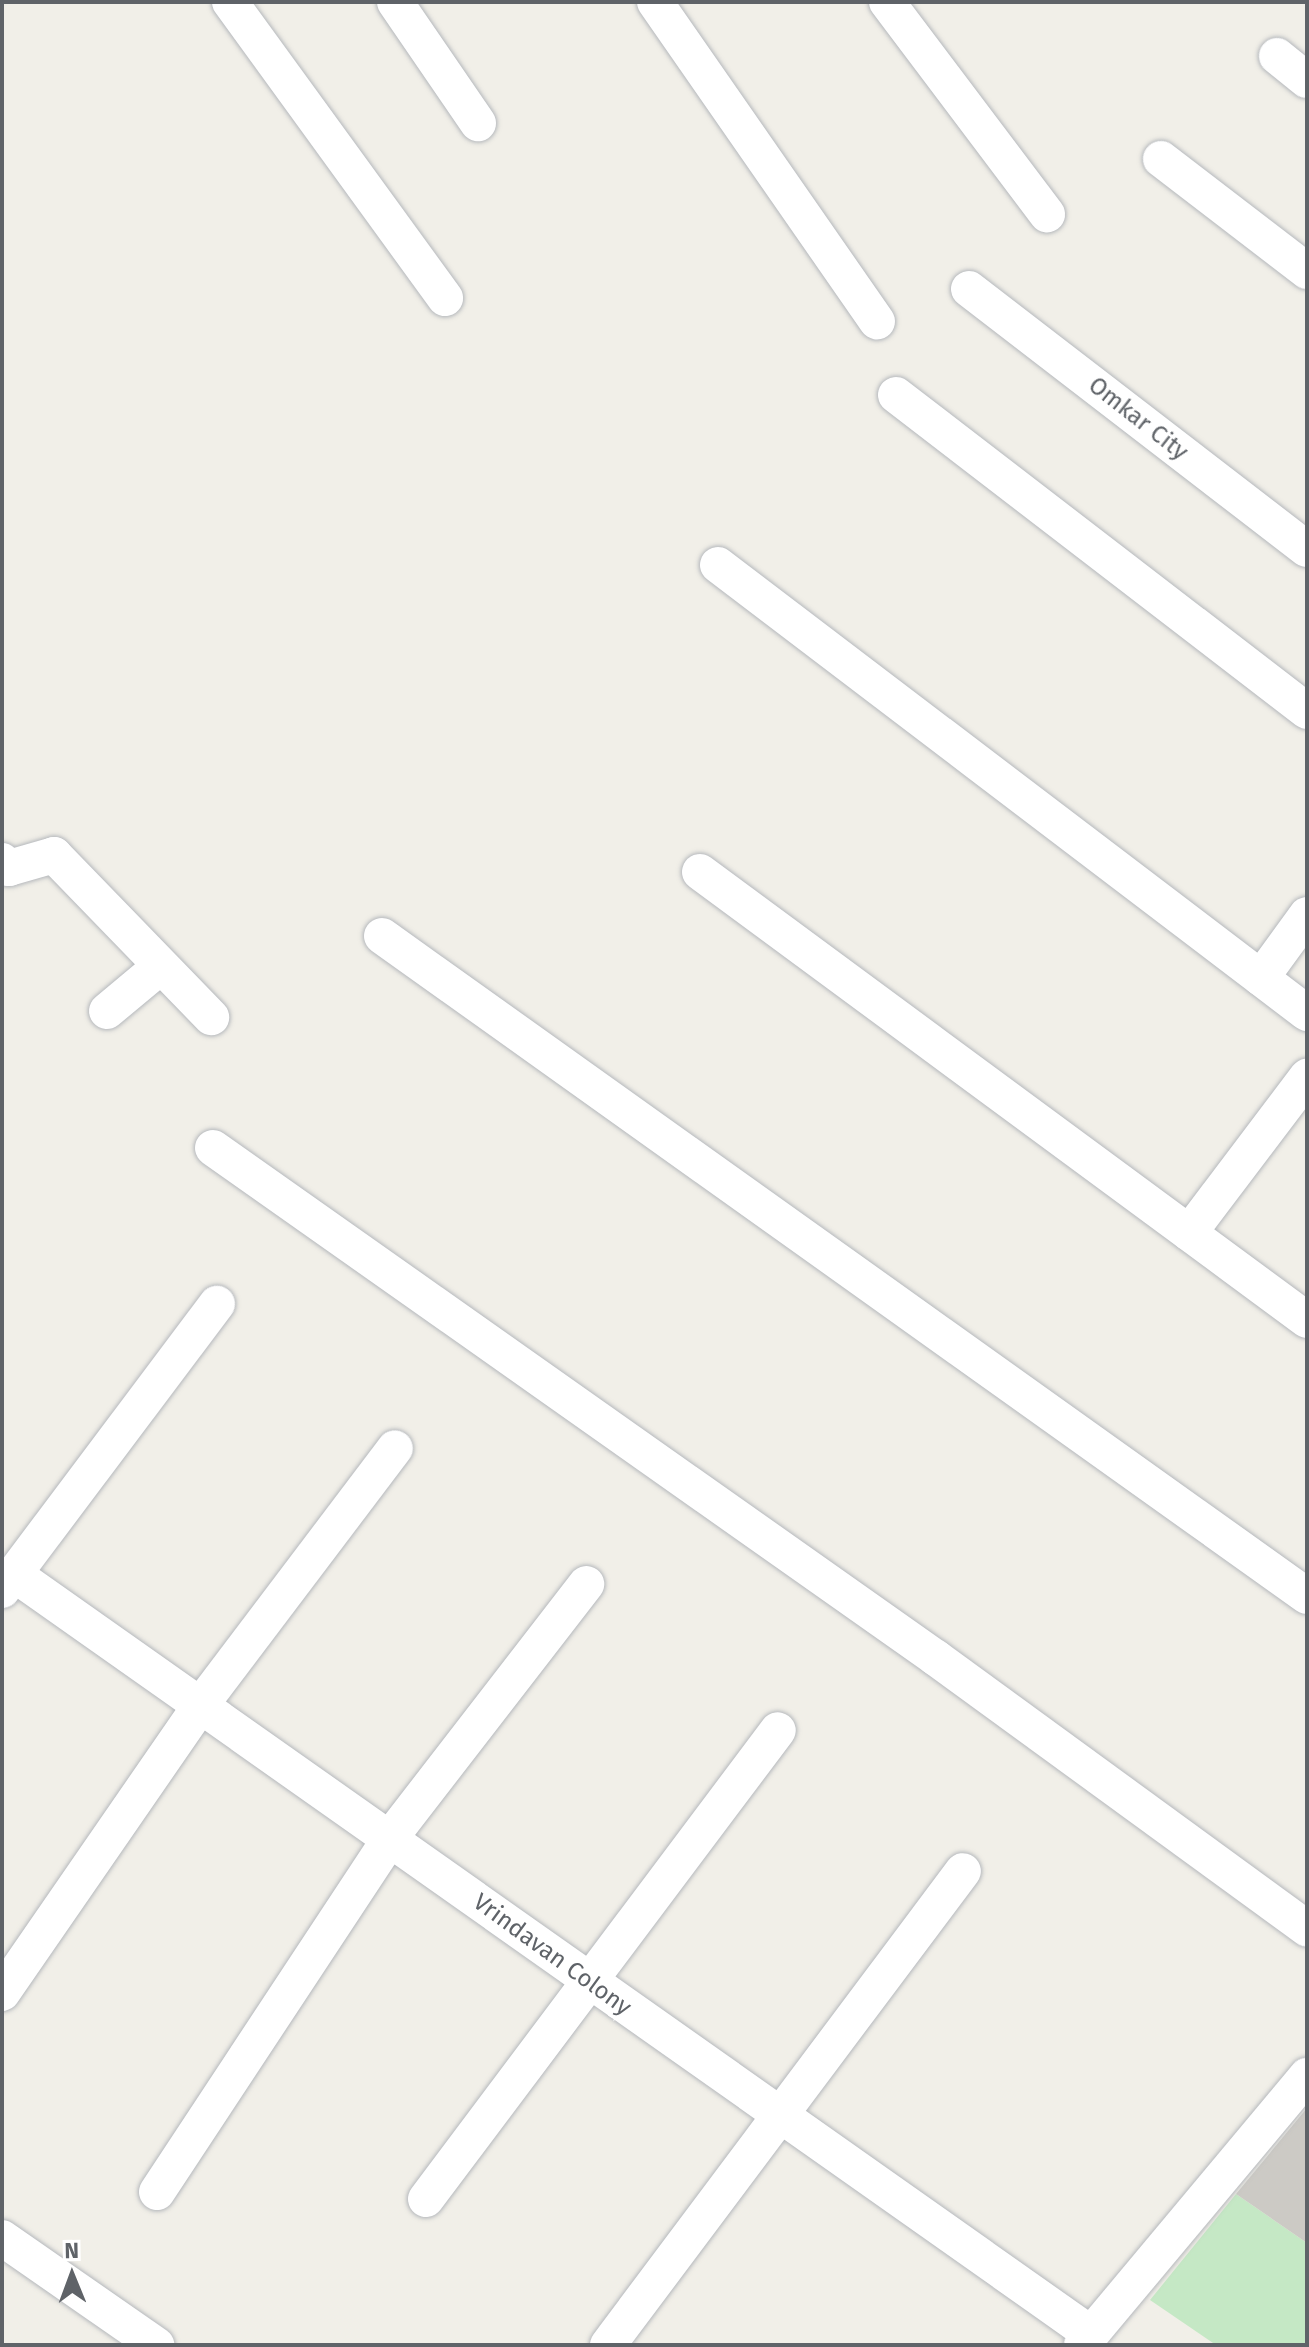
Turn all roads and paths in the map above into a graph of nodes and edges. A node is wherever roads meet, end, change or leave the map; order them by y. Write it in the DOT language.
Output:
graph roads {
  1 [pos="230,2"];
  2 [pos="395,2"];
  3 [pos="655,2"];
  4 [pos="887,2"];
  5 [pos="1277,56"];
  6 [pos="1307,80"];
  7 [pos="478,123"];
  8 [pos="1161,159"];
  9 [pos="1047,214"];
  10 [pos="1307,271"];
  11 [pos="969,289"];
  12 [pos="445,298"];
  13 [pos="877,321"];
  14 [pos="896,395"];
  15 [pos="1307,549"];
  16 [pos="718,565"];
  17 [pos="1307,711"];
  18 [pos="2,861"];
  19 [pos="700,872"];
  20 [pos="1307,915"];
  21 [pos="382,936"];
  22 [pos="161,966"];
  23 [pos="1261,978"];
  24 [pos="107,1011"];
  25 [pos="1307,1013"];
  26 [pos="211,1017"];
  27 [pos="1307,1077"];
  28 [pos="213,1148"];
  29 [pos="1189,1233"];
  30 [pos="217,1304"];
  31 [pos="1307,1320"];
  32 [pos="395,1448"];
  33 [pos="8,1582"];
  34 [pos="586,1584"];
  35 [pos="1307,1596"];
  36 [pos="203,1702"];
  37 [pos="778,1730"];
  38 [pos="390,1838"];
  39 [pos="963,1871"];
  40 [pos="1307,1929"];
  41 [pos="587,1980"];
  42 [pos="2,1993"];
  43 [pos="1307,2076"];
  44 [pos="776,2116"];
  45 [pos="157,2192"];
  46 [pos="426,2199"];
  47 [pos="2,2238"];
  48 [pos="1086,2340"];
  49 [pos="156,2345"];
  50 [pos="608,2345"];
  1 -- 12 [label="street"];
  2 -- 7 [label="street"];
  3 -- 13 [label="street"];
  4 -- 9 [label="street"];
  5 -- 6 [label="street"];
  8 -- 10 [label="street"];
  11 -- 15 [label="street, Omkar City"];
  14 -- 17 [label="street"];
  16 -- 23 [label="street"];
  18 -- 22 [label="street"];
  19 -- 29 [label="street"];
  20 -- 23 [label="street"];
  21 -- 35 [label="street"];
  22 -- 24 [label="street"];
  22 -- 26 [label="street"];
  23 -- 25 [label="street"];
  27 -- 29 [label="street"];
  28 -- 40 [label="street"];
  29 -- 31 [label="street"];
  30 -- 33 [label="street"];
  32 -- 36 [label="street"];
  33 -- 36 [label="street, Vrindavan Colony"];
  34 -- 38 [label="street"];
  36 -- 38 [label="street, Vrindavan Colony"];
  36 -- 42 [label="street"];
  37 -- 41 [label="street"];
  38 -- 41 [label="street, Vrindavan Colony"];
  38 -- 45 [label="street"];
  39 -- 44 [label="street"];
  41 -- 44 [label="street, Vrindavan Colony"];
  41 -- 46 [label="street"];
  43 -- 48 [label="street"];
  44 -- 48 [label="street, Vrindavan Colony"];
  44 -- 50 [label="street"];
  47 -- 49 [label="street"];
}
